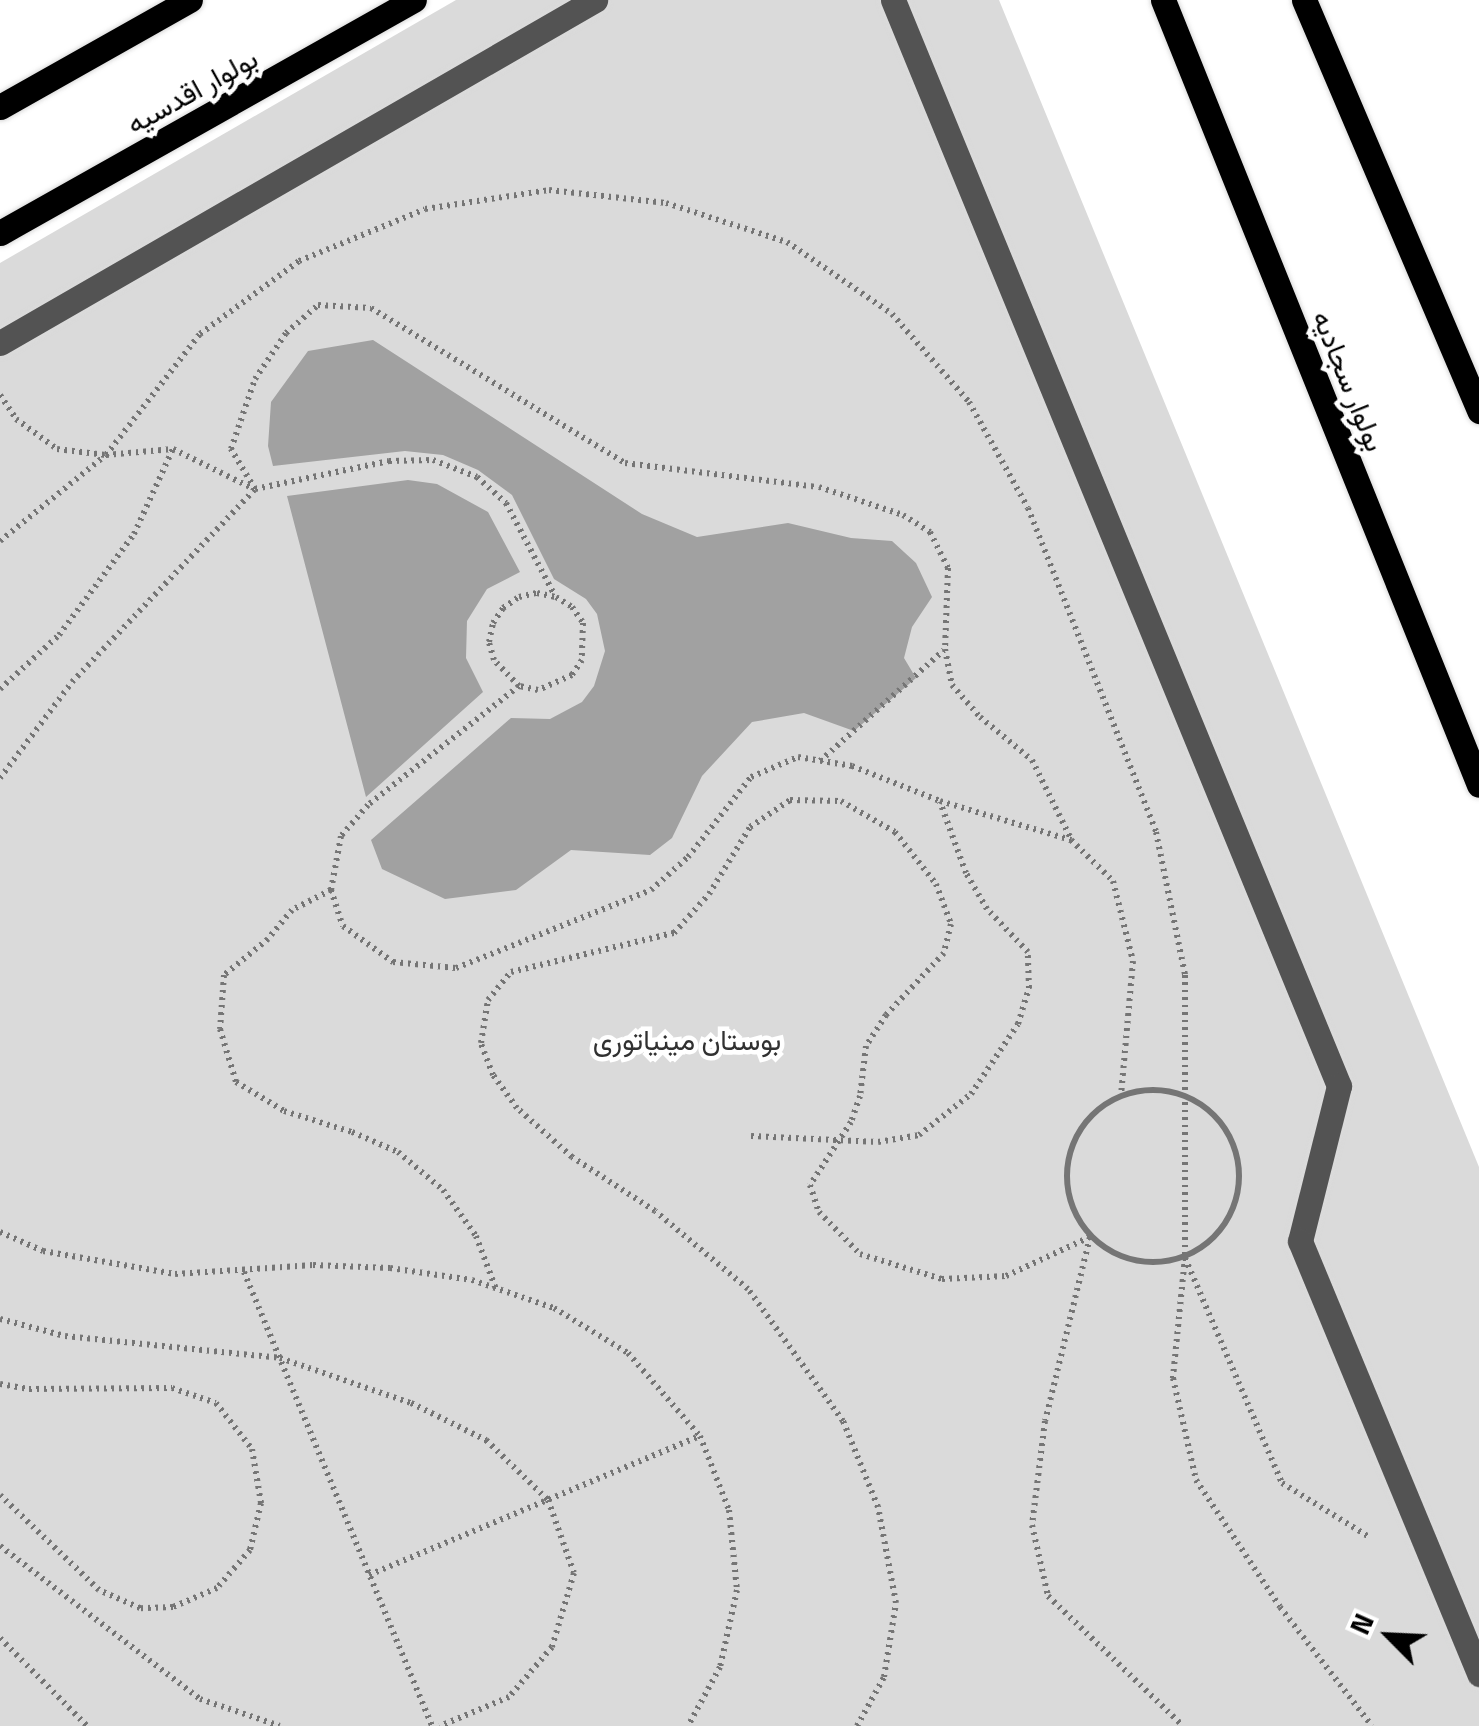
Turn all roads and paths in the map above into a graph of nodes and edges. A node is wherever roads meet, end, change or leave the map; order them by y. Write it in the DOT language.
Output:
graph roads {
  1 [pos="190,0"];
  2 [pos="414,0"];
  3 [pos="595,0"];
  4 [pos="894,0"];
  5 [pos="1164,0"];
  6 [pos="1304,0"];
  7 [pos="0,107"];
  8 [pos="0,233"];
  9 [pos="0,342"];
  10 [pos="0,395"];
  11 [pos="1479,410"];
  12 [pos="174,449"];
  13 [pos="106,455"];
  14 [pos="255,489"];
  15 [pos="0,541"];
  16 [pos="556,596"];
  17 [pos="945,649"];
  18 [pos="520,686"];
  19 [pos="0,689"];
  20 [pos="820,760"];
  21 [pos="0,778"];
  22 [pos="1479,785"];
  23 [pos="940,801"];
  24 [pos="1071,840"];
  25 [pos="331,890"];
  26 [pos="1121,1095"];
  27 [pos="1187,1096"];
  28 [pos="751,1136"];
  29 [pos="839,1140"];
  30 [pos="0,1232"];
  31 [pos="1090,1237"];
  32 [pos="1185,1257"];
  33 [pos="244,1272"];
  34 [pos="496,1288"];
  35 [pos="0,1319"];
  36 [pos="280,1358"];
  37 [pos="0,1384"];
  38 [pos="700,1436"];
  39 [pos="0,1495"];
  40 [pos="548,1500"];
  41 [pos="0,1546"];
  42 [pos="370,1575"];
  43 [pos="1441,1582"];
  44 [pos="0,1638"];
  45 [pos="1479,1674"];
  46 [pos="87,1726"];
  47 [pos="280,1726"];
  48 [pos="432,1726"];
  49 [pos="440,1726"];
  50 [pos="688,1726"];
  51 [pos="857,1726"];
  52 [pos="1183,1726"];
  53 [pos="1372,1726"];
  1 -- 7 [label="main road"];
  2 -- 8 [label="main road, بولوار اقدسیه"];
  3 -- 9 [label="street"];
  4 -- 43 [label="street"];
  5 -- 22 [label="main road, بولوار سجادیه"];
  6 -- 11 [label="main road"];
  10 -- 13 [label="path"];
  12 -- 13 [label="path"];
  12 -- 14 [label="path"];
  12 -- 19 [label="path"];
  13 -- 15 [label="path"];
  13 -- 27 [label="path"];
  14 -- 16 [label="path"];
  14 -- 17 [label="path"];
  14 -- 21 [label="path"];
  16 -- 18 [label="path"];
  16 -- 18 [label="path"];
  17 -- 20 [label="path"];
  17 -- 24 [label="path"];
  18 -- 25 [label="path"];
  20 -- 23 [label="path"];
  20 -- 25 [label="path"];
  23 -- 24 [label="path"];
  23 -- 29 [label="path"];
  24 -- 26 [label="path"];
  25 -- 34 [label="path"];
  26 -- 27 [label="path"];
  26 -- 31 [label="path"];
  27 -- 32 [label="path"];
  27 -- 32 [label="path"];
  28 -- 29 [label="path"];
  29 -- 31 [label="path"];
  29 -- 51 [label="path"];
  30 -- 33 [label="path"];
  31 -- 32 [label="path"];
  31 -- 52 [label="path"];
  32 -- 43 [label="path"];
  32 -- 53 [label="path"];
  33 -- 34 [label="path"];
  33 -- 36 [label="path"];
  34 -- 38 [label="path"];
  35 -- 36 [label="path"];
  36 -- 40 [label="path"];
  36 -- 42 [label="path"];
  37 -- 39 [label="path"];
  38 -- 40 [label="path"];
  38 -- 50 [label="path"];
  40 -- 42 [label="path"];
  40 -- 49 [label="path"];
  41 -- 47 [label="path"];
  42 -- 48 [label="path"];
  43 -- 45 [label="street"];
  44 -- 46 [label="path"];
}
